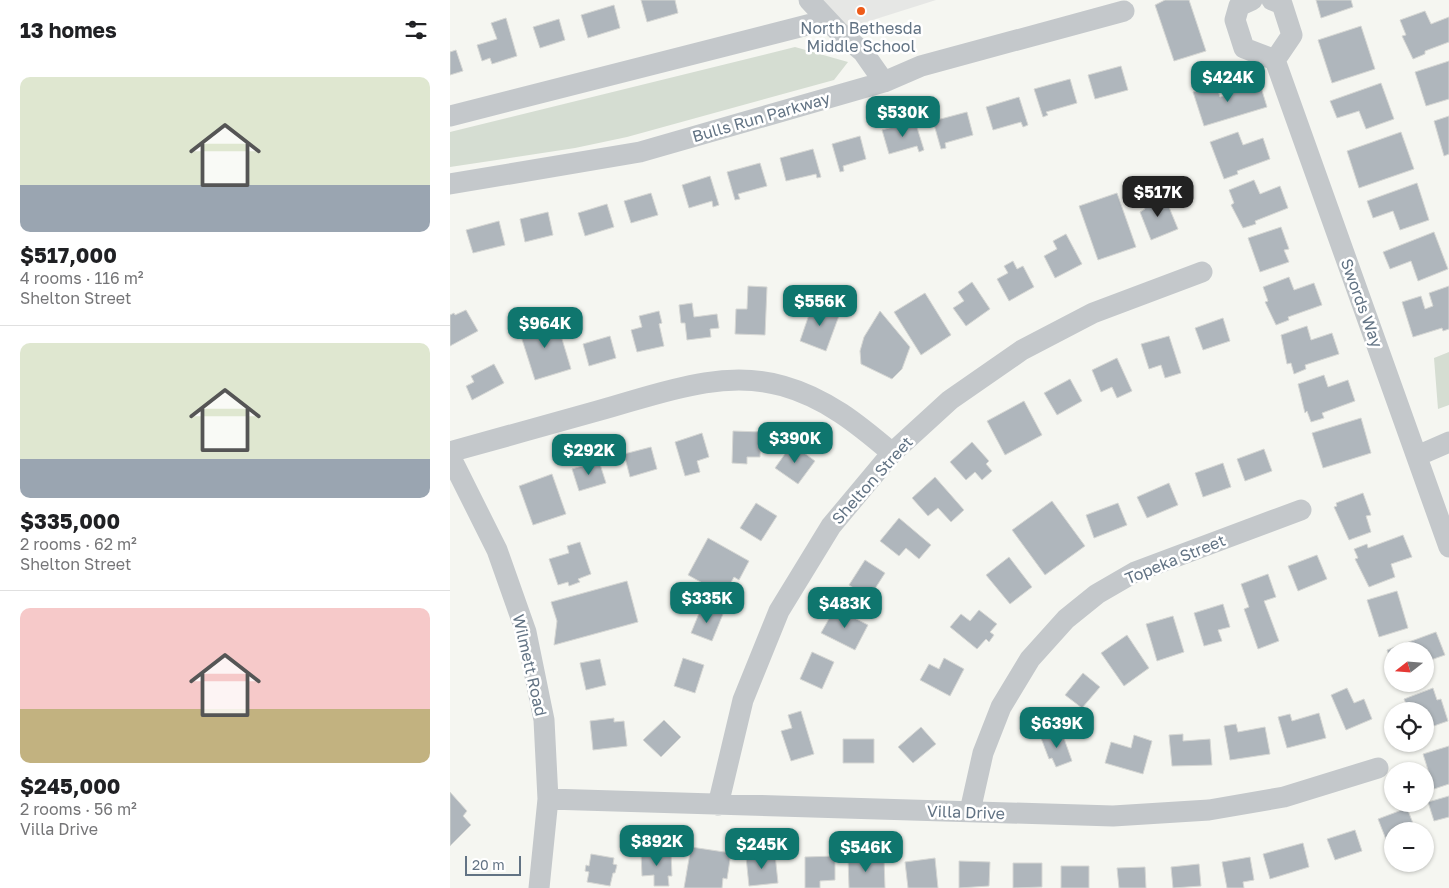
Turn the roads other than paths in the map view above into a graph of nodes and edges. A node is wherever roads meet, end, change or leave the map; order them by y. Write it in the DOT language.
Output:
graph roads {
  1 [pos="809,0"];
  2 [pos="1252,0"];
  3 [pos="1272,0"];
  4 [pos="1124,11"];
  5 [pos="827,20"];
  6 [pos="1275,60"];
  7 [pos="884,82"];
  8 [pos="450,116"];
  9 [pos="450,184"];
  10 [pos="1202,272"];
  11 [pos="1449,442"];
  12 [pos="450,452"];
  13 [pos="892,453"];
  14 [pos="450,456"];
  15 [pos="1416,456"];
  16 [pos="1300,510"];
  17 [pos="1449,547"];
  18 [pos="1378,768"];
  19 [pos="548,799"];
  20 [pos="718,805"];
  21 [pos="970,812"];
  22 [pos="539,888"];
  1 -- 5 [label="street"];
  2 -- 6 [label="street"];
  3 -- 6 [label="street"];
  4 -- 7 [label="street, Bulls Run Parkway"];
  5 -- 7 [label="street"];
  5 -- 8 [label="street"];
  6 -- 15 [label="street, Swords Way"];
  7 -- 9 [label="street, Bulls Run Parkway"];
  10 -- 13 [label="street, Shelton Street"];
  11 -- 15 [label="street"];
  12 -- 13 [label="street"];
  13 -- 20 [label="street, Shelton Street"];
  14 -- 19 [label="street, Wilmett Road"];
  15 -- 17 [label="street, Swords Way"];
  16 -- 21 [label="street, Topeka Street"];
  18 -- 21 [label="street, Villa Drive"];
  19 -- 20 [label="street, Villa Drive"];
  19 -- 22 [label="street, Wilmett Road"];
  20 -- 21 [label="street, Villa Drive"];
}
